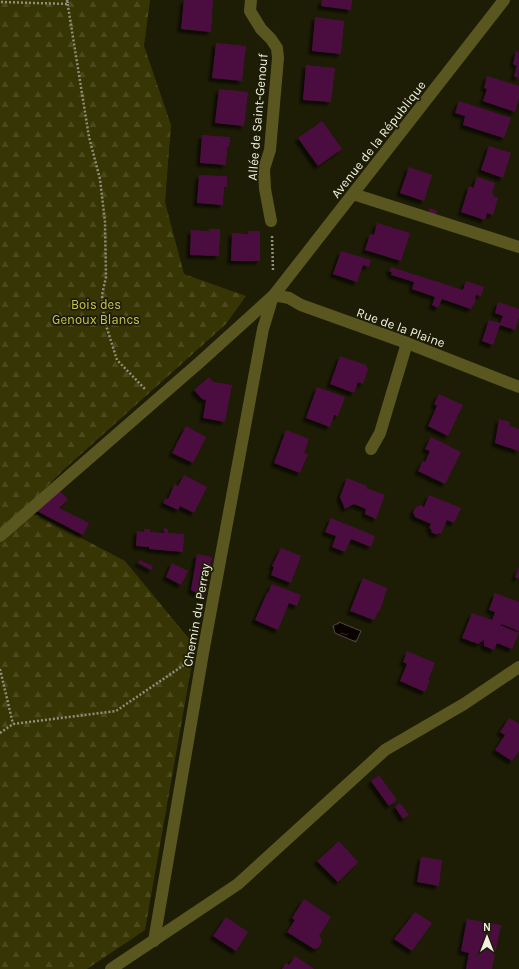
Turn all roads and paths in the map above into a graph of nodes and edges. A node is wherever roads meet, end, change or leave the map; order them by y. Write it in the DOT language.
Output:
graph roads {
  1 [pos="68,0"];
  2 [pos="251,0"];
  3 [pos="504,0"];
  4 [pos="1,2"];
  5 [pos="68,4"];
  6 [pos="352,194"];
  7 [pos="271,221"];
  8 [pos="519,247"];
  9 [pos="274,295"];
  10 [pos="407,343"];
  11 [pos="519,387"];
  12 [pos="155,400"];
  13 [pos="372,449"];
  14 [pos="0,536"];
  15 [pos="203,653"];
  16 [pos="519,667"];
  17 [pos="0,670"];
  18 [pos="14,724"];
  19 [pos="0,733"];
  20 [pos="154,941"];
  21 [pos="111,969"];
  1 -- 5 [label="path"];
  2 -- 7 [label="street, Allée de Saint-Genouf"];
  3 -- 6 [label="street, Avenue de la République"];
  4 -- 5 [label="path"];
  5 -- 12 [label="path"];
  6 -- 8 [label="street"];
  6 -- 9 [label="street, Avenue de la République"];
  7 -- 9 [label="path"];
  9 -- 10 [label="street, Rue de la Plaine"];
  9 -- 12 [label="street"];
  9 -- 15 [label="street, Chemin du Perray"];
  10 -- 11 [label="street, Rue de la Plaine"];
  10 -- 13 [label="street"];
  12 -- 14 [label="street"];
  15 -- 18 [label="path"];
  15 -- 20 [label="street, Chemin du Perray"];
  16 -- 20 [label="street"];
  17 -- 18 [label="path"];
  18 -- 19 [label="path"];
  20 -- 21 [label="street"];
}
